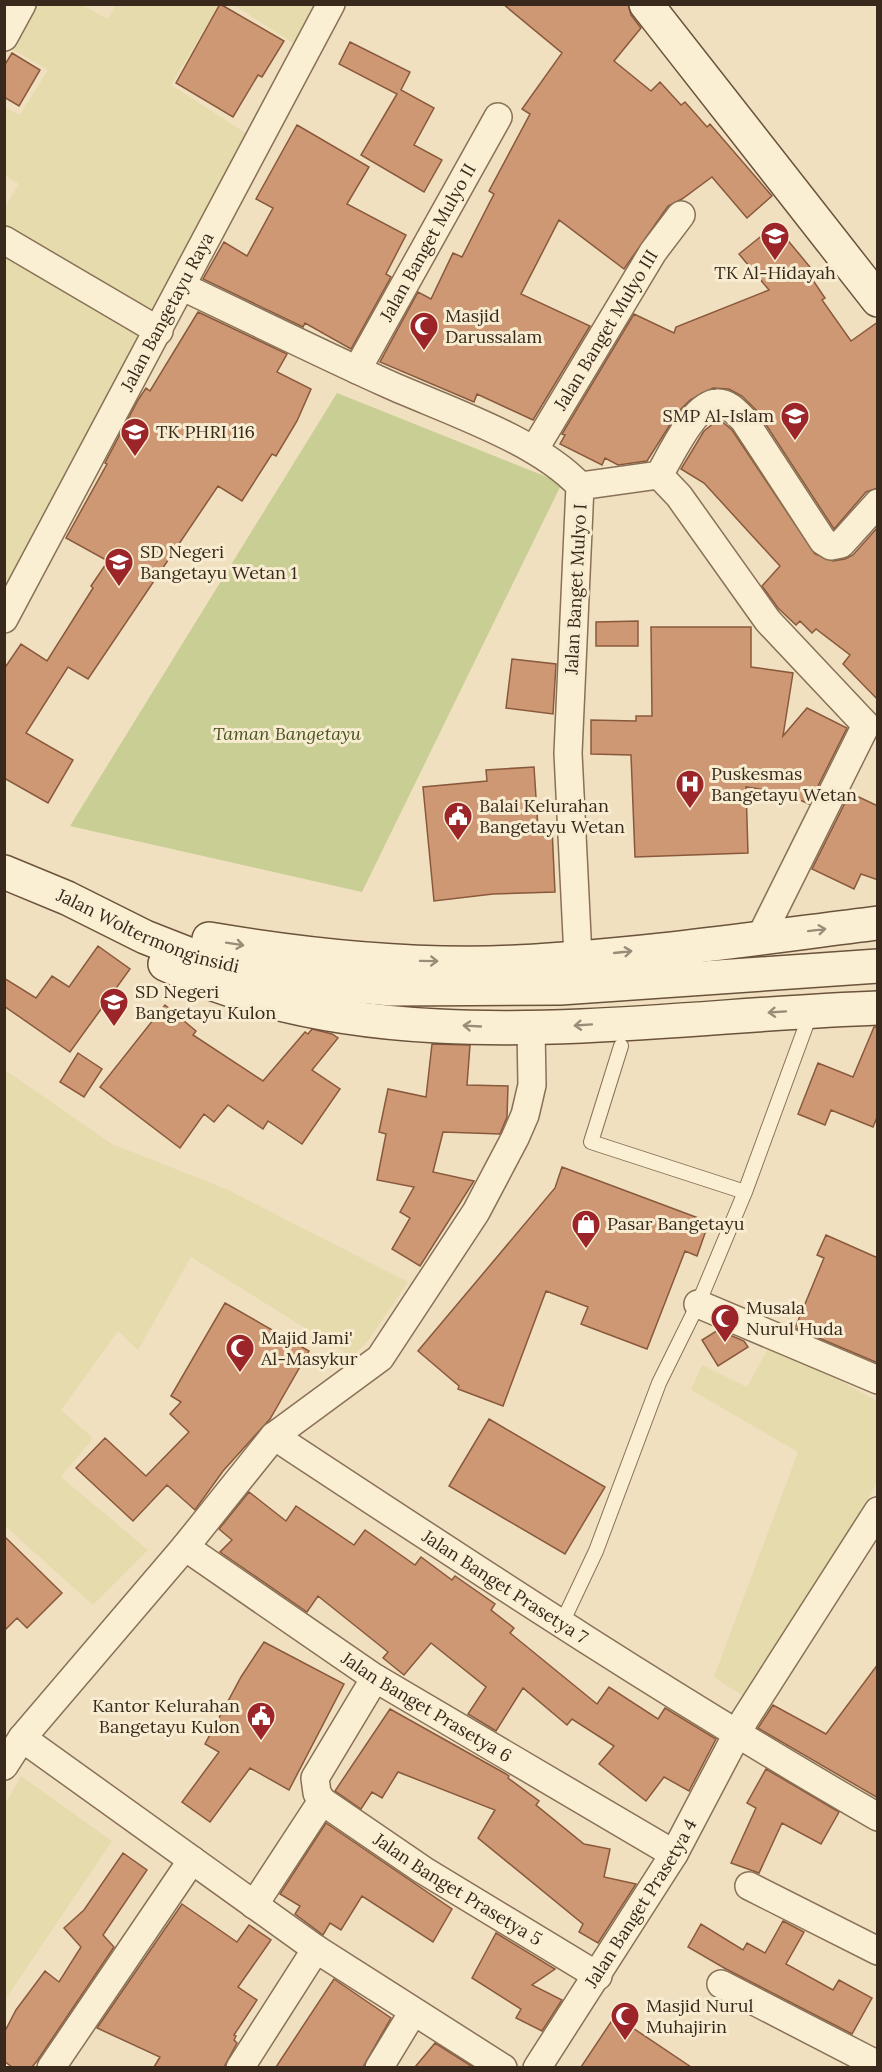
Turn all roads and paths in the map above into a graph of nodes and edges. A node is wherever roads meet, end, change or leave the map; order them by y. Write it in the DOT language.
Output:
graph roads {
  1 [pos="22,4"];
  2 [pos="646,4"];
  3 [pos="330,5"];
  4 [pos="4,36"];
  5 [pos="498,117"];
  6 [pos="681,215"];
  7 [pos="4,240"];
  8 [pos="183,287"];
  9 [pos="878,300"];
  10 [pos="159,331"];
  11 [pos="357,370"];
  12 [pos="534,450"];
  13 [pos="659,475"];
  14 [pos="580,486"];
  15 [pos="878,503"];
  16 [pos="4,620"];
  17 [pos="872,716"];
  18 [pos="4,872"];
  19 [pos="878,923"];
  20 [pos="115,924"];
  21 [pos="759,938"];
  22 [pos="578,957"];
  23 [pos="878,966"];
  24 [pos="878,1008"];
  25 [pos="812,1010"];
  26 [pos="531,1028"];
  27 [pos="621,1046"];
  28 [pos="745,1192"];
  29 [pos="698,1304"];
  30 [pos="878,1380"];
  31 [pos="274,1436"];
  32 [pos="878,1511"];
  33 [pos="185,1547"];
  34 [pos="561,1625"];
  35 [pos="375,1678"];
  36 [pos="737,1736"];
  37 [pos="22,1738"];
  38 [pos="4,1766"];
  39 [pos="322,1801"];
  40 [pos="878,1817"];
  41 [pos="674,1854"];
  42 [pos="192,1860"];
  43 [pos="748,1886"];
  44 [pos="254,1905"];
  45 [pos="316,1949"];
  46 [pos="878,1951"];
  47 [pos="598,1976"];
  48 [pos="720,1984"];
  49 [pos="413,2012"];
  50 [pos="878,2065"];
  51 [pos="51,2067"];
  52 [pos="240,2067"];
  53 [pos="379,2067"];
  54 [pos="503,2067"];
  55 [pos="537,2067"];
  1 -- 4 [label="street"];
  2 -- 9 [label="street"];
  3 -- 8 [label="street, Jalan Bangetayu Raya"];
  5 -- 11 [label="street, Jalan Banget Mulyo II"];
  6 -- 12 [label="street, Jalan Banget Mulyo III"];
  7 -- 10 [label="street"];
  8 -- 10 [label="street, Jalan Bangetayu Raya"];
  8 -- 11 [label="street, Jalan Banget Mulyo I"];
  10 -- 16 [label="street, Jalan Bangetayu Raya"];
  11 -- 12 [label="street, Jalan Banget Mulyo I"];
  12 -- 14 [label="street, Jalan Banget Mulyo I"];
  13 -- 14 [label="street"];
  13 -- 15 [label="street"];
  13 -- 17 [label="street"];
  14 -- 22 [label="street, Jalan Banget Mulyo I"];
  17 -- 21 [label="street"];
  18 -- 20 [label="street, Jalan Woltermonginsidi"];
  21 -- 19 [label="street, one-way"];
  20 -- 22 [label="street, one-way"];
  20 -- 23 [label="street, Jalan Woltermonginsidi"];
  26 -- 20 [label="street, one-way"];
  22 -- 21 [label="street, one-way"];
  24 -- 25 [label="street"];
  25 -- 26 [label="street, one-way"];
  25 -- 28 [label="lane"];
  26 -- 31 [label="street"];
  27 -- 28 [label="lane"];
  28 -- 29 [label="lane"];
  29 -- 30 [label="street"];
  29 -- 34 [label="lane"];
  31 -- 33 [label="street"];
  31 -- 34 [label="street, Jalan Banget Prasetya 7"];
  32 -- 36 [label="street, Jalan Banget Prasetya 4"];
  33 -- 35 [label="street, Jalan Banget Prasetya 6"];
  33 -- 37 [label="street"];
  34 -- 36 [label="street, Jalan Banget Prasetya 7"];
  35 -- 39 [label="street"];
  35 -- 41 [label="street, Jalan Banget Prasetya 6"];
  36 -- 40 [label="street, Jalan Banget Prasetya 7"];
  36 -- 41 [label="street, Jalan Banget Prasetya 4"];
  37 -- 38 [label="street"];
  37 -- 42 [label="street"];
  39 -- 44 [label="street"];
  39 -- 47 [label="street, Jalan Banget Prasetya 5"];
  41 -- 47 [label="street, Jalan Banget Prasetya 4"];
  42 -- 44 [label="street"];
  42 -- 51 [label="street"];
  43 -- 46 [label="street"];
  44 -- 45 [label="street"];
  45 -- 49 [label="street"];
  45 -- 52 [label="street"];
  47 -- 55 [label="street, Jalan Banget Prasetya 4"];
  48 -- 50 [label="street"];
  49 -- 53 [label="street"];
  49 -- 54 [label="street"];
}
